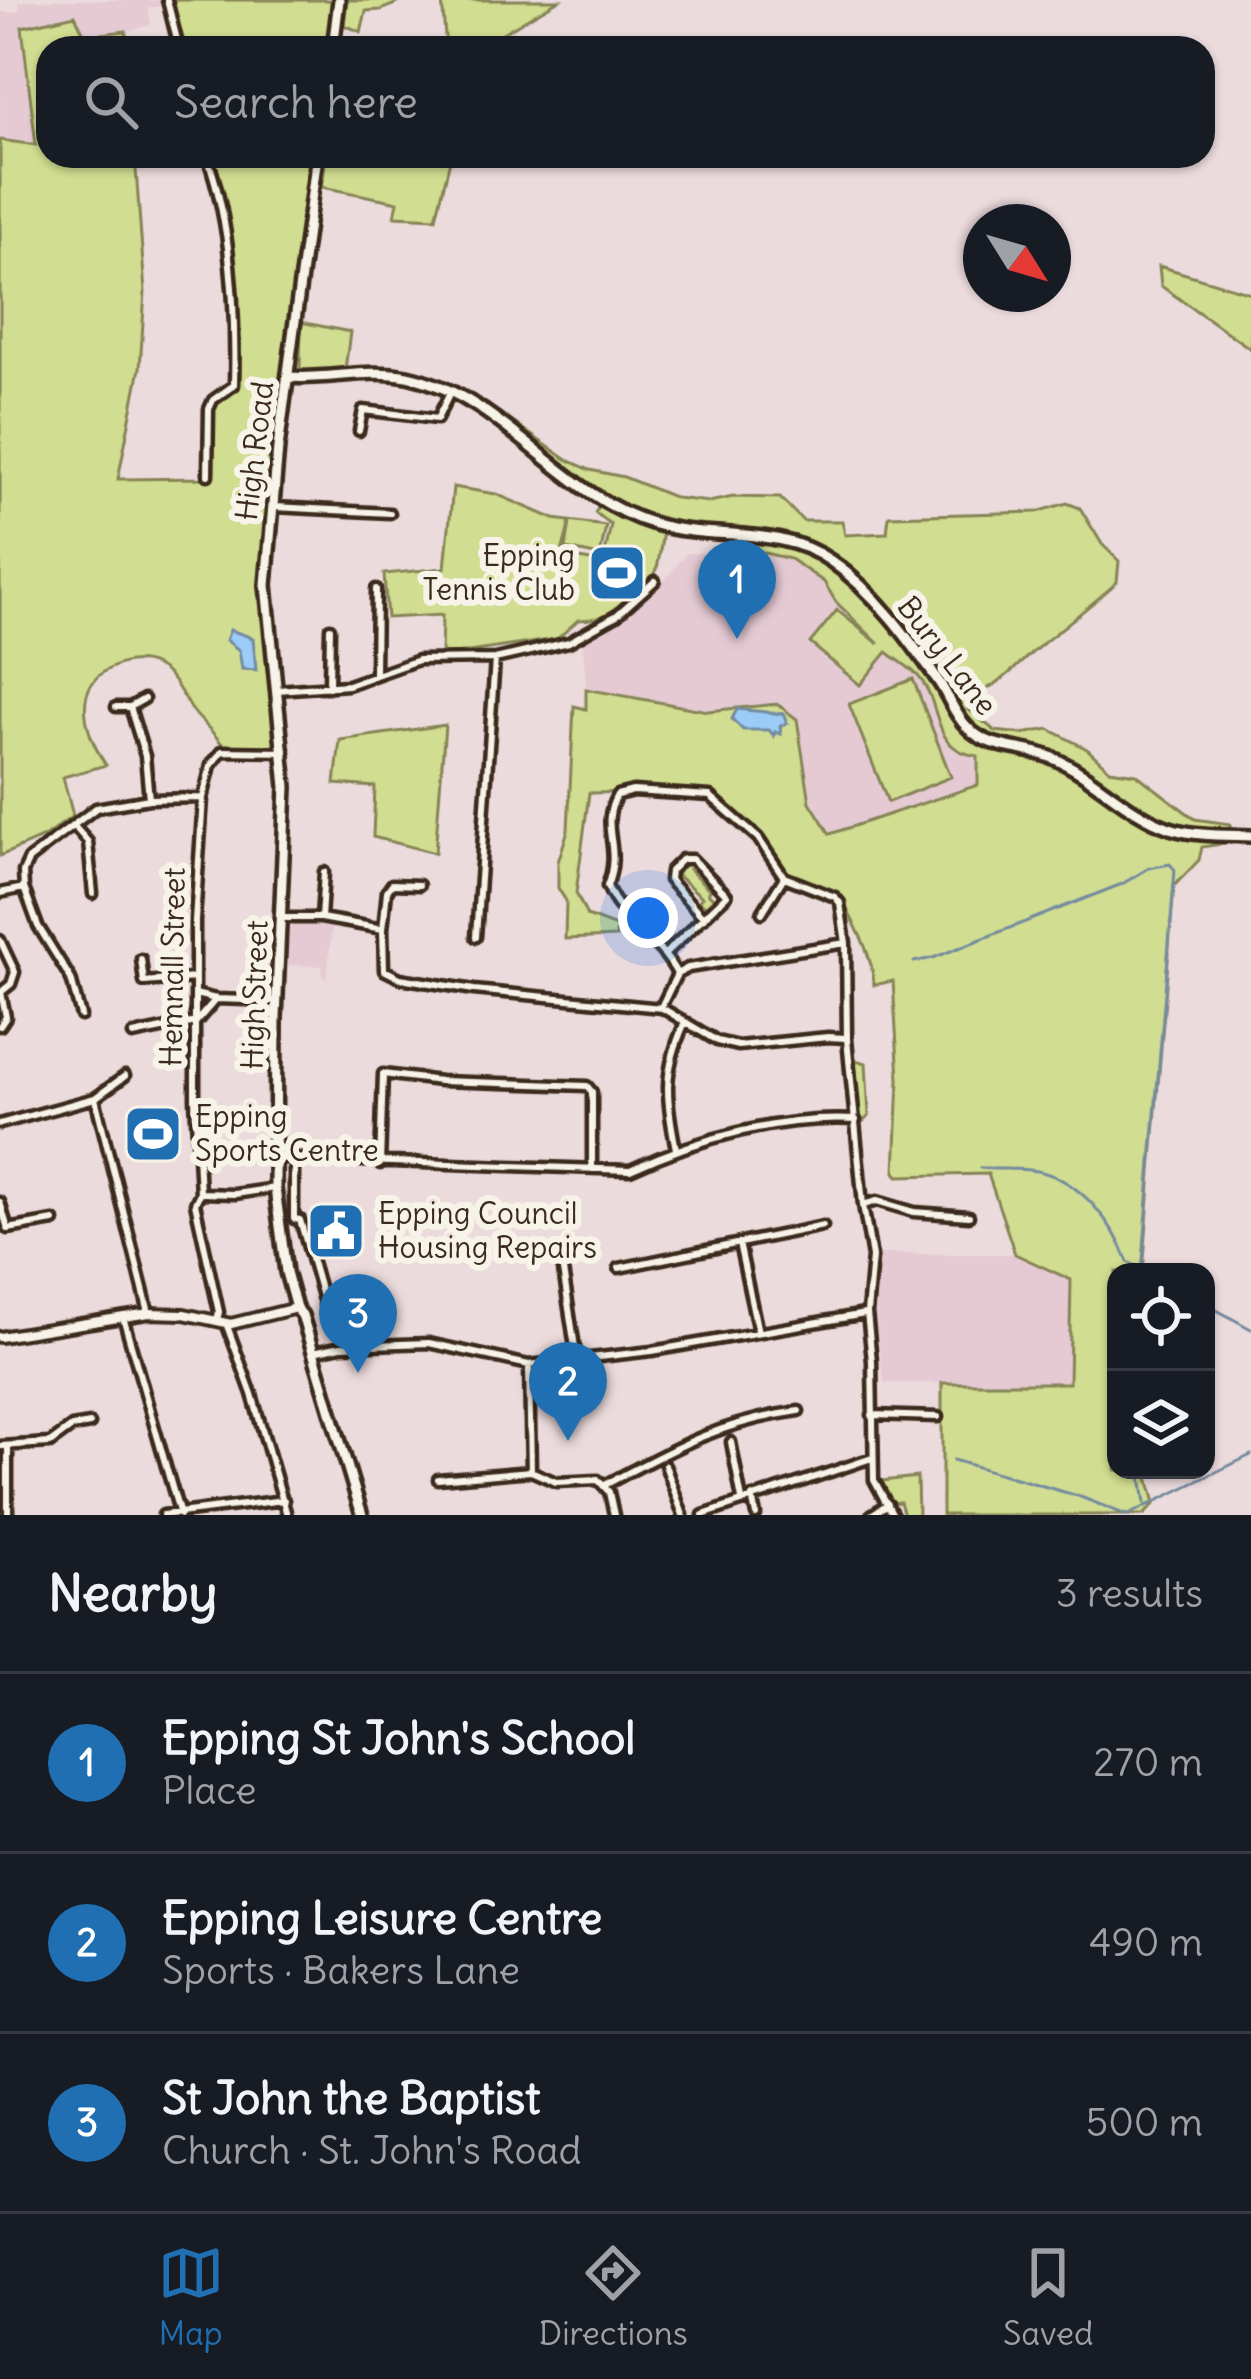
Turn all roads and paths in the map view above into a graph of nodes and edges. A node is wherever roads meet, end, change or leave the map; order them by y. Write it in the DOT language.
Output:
graph roads {
  1 [pos="167,0"];
  2 [pos="340,0"];
  3 [pos="176,36"];
  4 [pos="335,36"];
  5 [pos="211,168"];
  6 [pos="316,168"];
  7 [pos="290,377"];
  8 [pos="451,392"];
  9 [pos="359,431"];
  10 [pos="208,475"];
  11 [pos="271,506"];
  12 [pos="390,513"];
  13 [pos="656,581"];
  14 [pos="376,589"];
  15 [pos="331,628"];
  16 [pos="495,659"];
  17 [pos="376,674"];
  18 [pos="329,687"];
  19 [pos="277,690"];
  20 [pos="144,699"];
  21 [pos="116,707"];
  22 [pos="130,707"];
  23 [pos="284,752"];
  24 [pos="203,798"];
  25 [pos="149,799"];
  26 [pos="73,825"];
  27 [pos="1251,836"];
  28 [pos="324,872"];
  29 [pos="784,878"];
  30 [pos="419,885"];
  31 [pos="24,888"];
  32 [pos="0,892"];
  33 [pos="94,894"];
  34 [pos="763,913"];
  35 [pos="282,918"];
  36 [pos="321,918"];
  37 [pos="704,918"];
  38 [pos="383,929"];
  39 [pos="476,937"];
  40 [pos="0,940"];
  41 [pos="846,943"];
  42 [pos="666,953"];
  43 [pos="141,959"];
  44 [pos="677,974"];
  45 [pos="195,978"];
  46 [pos="0,993"];
  47 [pos="195,994"];
  48 [pos="216,999"];
  49 [pos="277,1000"];
  50 [pos="661,1007"];
  51 [pos="81,1016"];
  52 [pos="196,1022"];
  53 [pos="685,1022"];
  54 [pos="0,1026"];
  55 [pos="133,1036"];
  56 [pos="847,1039"];
  57 [pos="125,1076"];
  58 [pos="95,1099"];
  59 [pos="856,1120"];
  60 [pos="0,1124"];
  61 [pos="676,1149"];
  62 [pos="274,1158"];
  63 [pos="294,1160"];
  64 [pos="380,1164"];
  65 [pos="592,1169"];
  66 [pos="275,1188"];
  67 [pos="200,1193"];
  68 [pos="0,1202"];
  69 [pos="862,1204"];
  70 [pos="969,1216"];
  71 [pos="54,1222"];
  72 [pos="823,1226"];
  73 [pos="4,1230"];
  74 [pos="740,1243"];
  75 [pos="560,1251"];
  76 [pos="620,1268"];
  77 [pos="296,1308"];
  78 [pos="149,1313"];
  79 [pos="867,1313"];
  80 [pos="327,1314"];
  81 [pos="124,1316"];
  82 [pos="222,1322"];
  83 [pos="758,1332"];
  84 [pos="0,1337"];
  85 [pos="313,1352"];
  86 [pos="577,1360"];
  87 [pos="529,1365"];
  88 [pos="799,1412"];
  89 [pos="872,1415"];
  90 [pos="938,1418"];
  91 [pos="90,1424"];
  92 [pos="731,1442"];
  93 [pos="4,1446"];
  94 [pos="872,1458"];
  95 [pos="665,1466"];
  96 [pos="530,1471"];
  97 [pos="438,1479"];
  98 [pos="605,1485"];
  99 [pos="752,1497"];
  100 [pos="284,1500"];
  101 [pos="742,1500"];
  102 [pos="888,1504"];
  103 [pos="180,1514"];
  104 [pos="8,1515"];
  105 [pos="164,1515"];
  106 [pos="287,1515"];
  107 [pos="362,1515"];
  108 [pos="614,1515"];
  109 [pos="683,1515"];
  110 [pos="703,1515"];
  111 [pos="756,1515"];
  112 [pos="871,1515"];
  113 [pos="892,1515"];
  1 -- 3 [label="street"];
  2 -- 4 [label="main road"];
  5 -- 10 [label="street"];
  6 -- 7 [label="main road, High Road"];
  7 -- 8 [label="main road, Bury Lane"];
  7 -- 11 [label="main road, High Road"];
  8 -- 9 [label="street"];
  8 -- 27 [label="main road, Bury Lane"];
  11 -- 12 [label="street"];
  11 -- 19 [label="main road, High Road"];
  13 -- 16 [label="street"];
  14 -- 17 [label="street"];
  15 -- 18 [label="street"];
  16 -- 17 [label="street"];
  16 -- 39 [label="street"];
  17 -- 18 [label="street"];
  18 -- 19 [label="street"];
  19 -- 23 [label="main road, High Road"];
  20 -- 22 [label="street"];
  21 -- 22 [label="street"];
  22 -- 25 [label="street"];
  23 -- 24 [label="street, Hemnall Street"];
  23 -- 35 [label="main road, High Street"];
  24 -- 25 [label="street"];
  24 -- 45 [label="street, Hemnall Street"];
  25 -- 26 [label="street"];
  26 -- 31 [label="street"];
  26 -- 33 [label="street"];
  28 -- 36 [label="street"];
  29 -- 34 [label="street"];
  29 -- 41 [label="street"];
  29 -- 42 [label="street"];
  30 -- 38 [label="street"];
  31 -- 32 [label="street"];
  31 -- 51 [label="street"];
  35 -- 36 [label="street"];
  35 -- 49 [label="main road, High Street"];
  36 -- 38 [label="street"];
  37 -- 37 [label="street"];
  37 -- 42 [label="street"];
  38 -- 50 [label="street"];
  40 -- 46 [label="street"];
  41 -- 44 [label="street"];
  41 -- 56 [label="street"];
  42 -- 44 [label="street"];
  43 -- 45 [label="street"];
  44 -- 50 [label="street"];
  45 -- 47 [label="street, Hemnall Street"];
  46 -- 54 [label="street"];
  47 -- 48 [label="street"];
  47 -- 52 [label="street, Hemnall Street"];
  48 -- 49 [label="street"];
  48 -- 52 [label="street"];
  49 -- 62 [label="main road, High Street"];
  50 -- 53 [label="street"];
  52 -- 55 [label="street"];
  52 -- 67 [label="street, Hemnall Street"];
  53 -- 56 [label="street"];
  53 -- 61 [label="street"];
  56 -- 59 [label="street"];
  57 -- 58 [label="street"];
  58 -- 60 [label="street"];
  58 -- 78 [label="street"];
  59 -- 61 [label="street"];
  59 -- 69 [label="street"];
  61 -- 65 [label="street"];
  62 -- 63 [label="street"];
  62 -- 66 [label="main road, High Street"];
  63 -- 64 [label="street"];
  63 -- 80 [label="street"];
  64 -- 65 [label="street"];
  64 -- 65 [label="street"];
  66 -- 67 [label="street"];
  66 -- 77 [label="main road, High Street"];
  67 -- 82 [label="street, Hemnall Street"];
  68 -- 73 [label="street"];
  69 -- 70 [label="street"];
  69 -- 79 [label="street"];
  71 -- 73 [label="street"];
  72 -- 74 [label="street"];
  74 -- 76 [label="street"];
  74 -- 83 [label="street"];
  75 -- 86 [label="street"];
  77 -- 82 [label="street"];
  77 -- 85 [label="main road, High Street"];
  78 -- 81 [label="street"];
  78 -- 82 [label="street"];
  79 -- 83 [label="street"];
  79 -- 89 [label="street"];
  81 -- 84 [label="street"];
  81 -- 103 [label="street"];
  82 -- 100 [label="street, Hemnall Street"];
  83 -- 86 [label="street"];
  85 -- 87 [label="street"];
  85 -- 107 [label="main road, High Street"];
  86 -- 87 [label="street"];
  87 -- 96 [label="street"];
  88 -- 98 [label="street"];
  89 -- 90 [label="street"];
  89 -- 94 [label="street"];
  91 -- 93 [label="street"];
  92 -- 101 [label="street"];
  93 -- 104 [label="street"];
  94 -- 99 [label="street"];
  94 -- 102 [label="street"];
  95 -- 109 [label="street"];
  96 -- 97 [label="street"];
  96 -- 98 [label="street"];
  98 -- 108 [label="street"];
  99 -- 101 [label="street"];
  99 -- 111 [label="street"];
  100 -- 103 [label="street"];
  100 -- 106 [label="street, Hemnall Street"];
  101 -- 110 [label="street"];
  102 -- 112 [label="street"];
  102 -- 113 [label="street"];
  103 -- 105 [label="street"];
}
